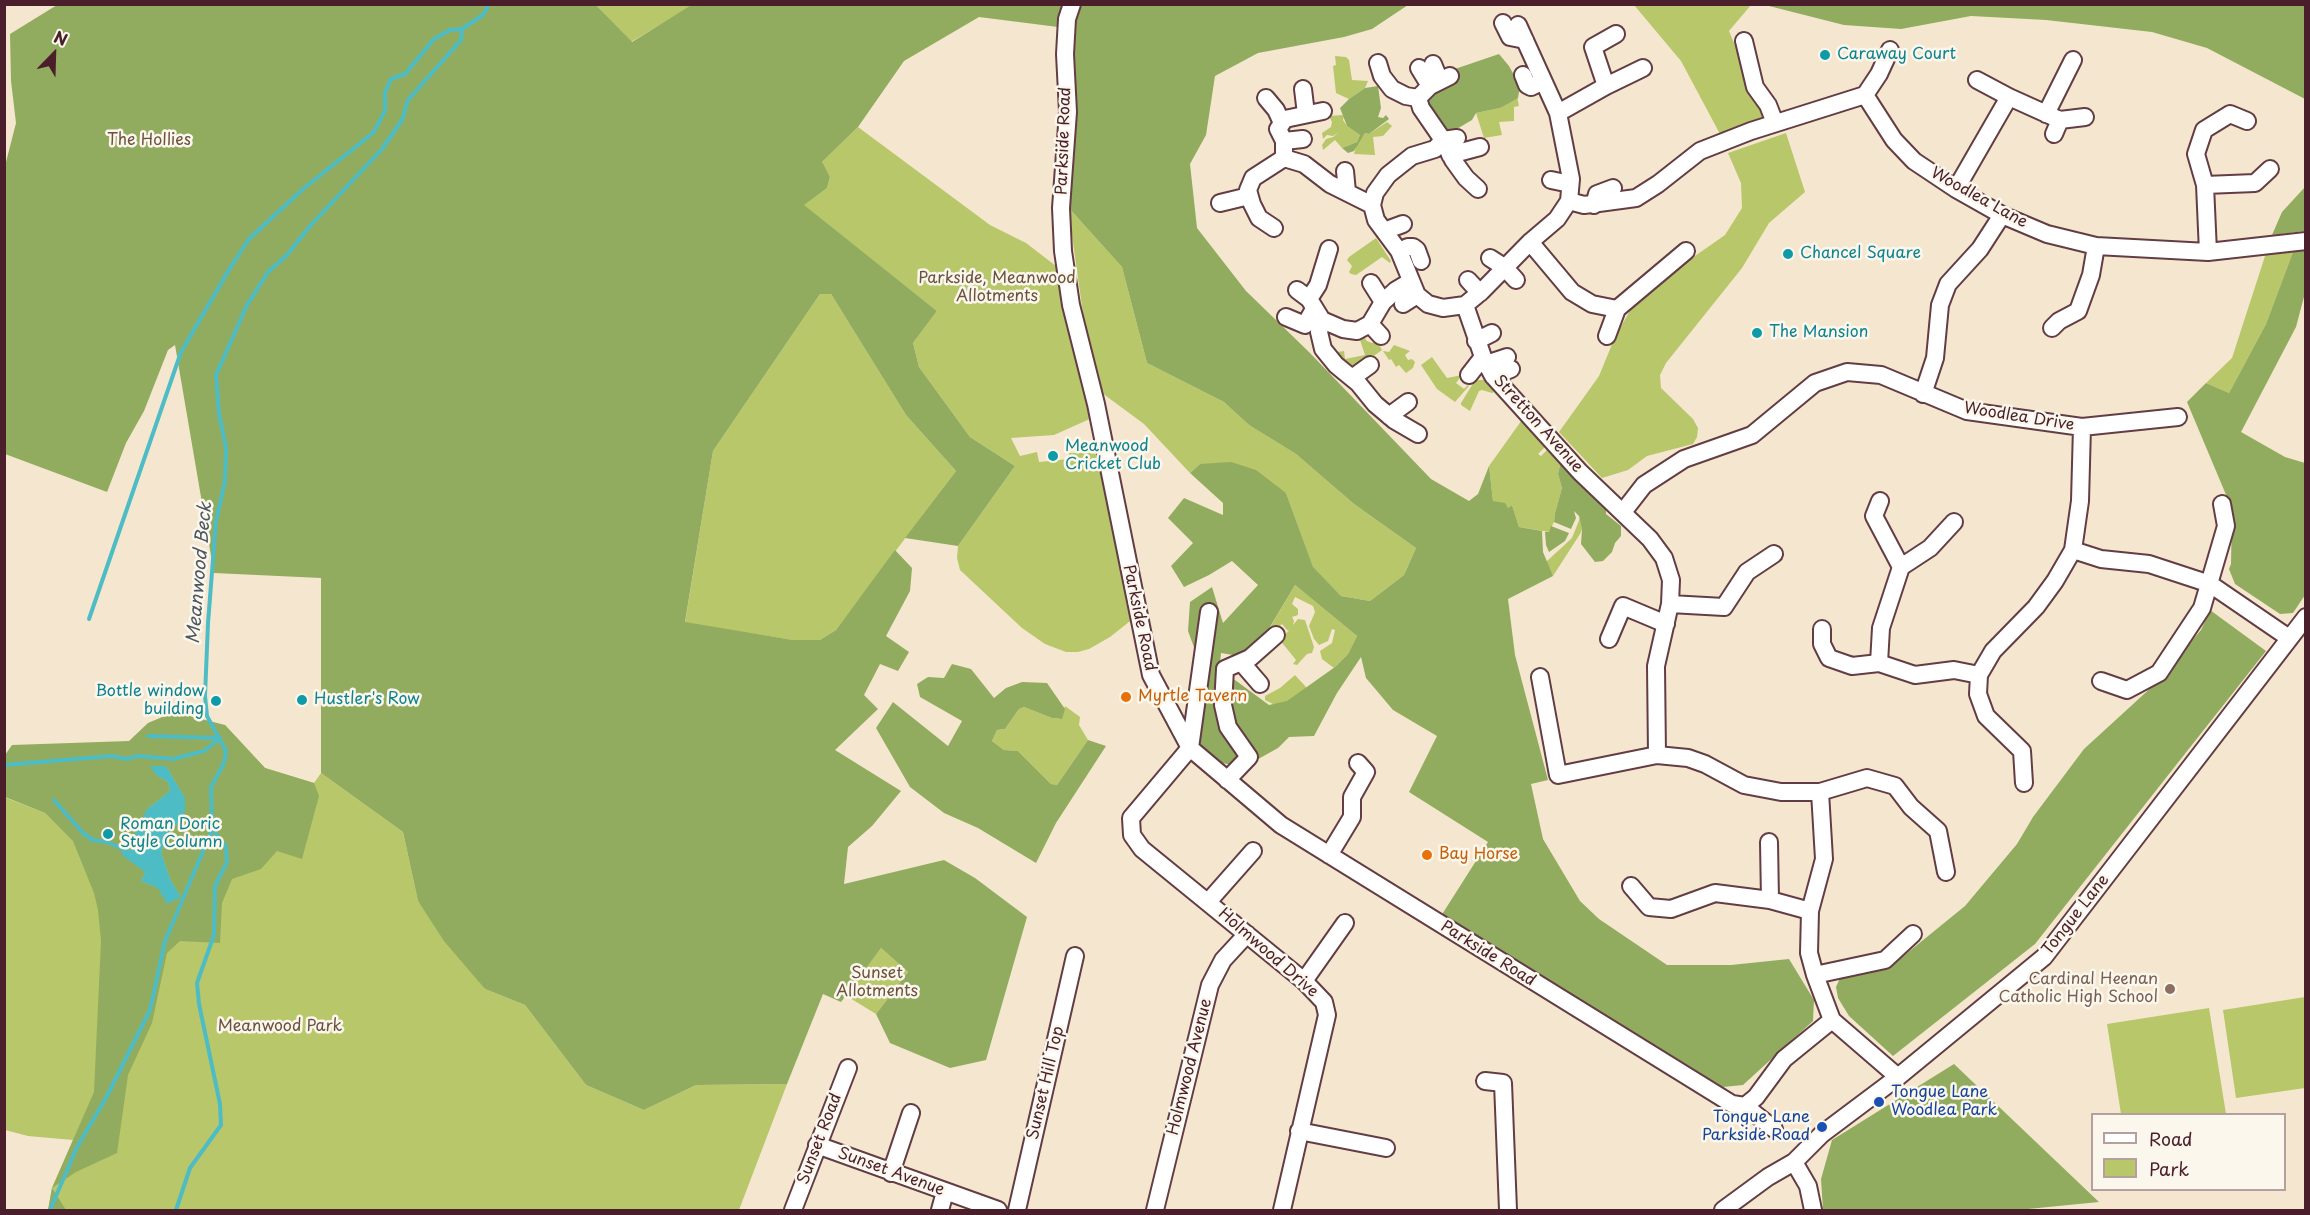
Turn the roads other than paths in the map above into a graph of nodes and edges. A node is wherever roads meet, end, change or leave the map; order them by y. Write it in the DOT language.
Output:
graph roads {
  1 [pos="1072,4"];
  2 [pos="1517,26"];
  3 [pos="1616,34"];
  4 [pos="1744,41"];
  5 [pos="1890,51"];
  6 [pos="2073,60"];
  7 [pos="1378,63"];
  8 [pos="1426,66"];
  9 [pos="1643,68"];
  10 [pos="1523,75"];
  11 [pos="1977,80"];
  12 [pos="1543,81"];
  13 [pos="1434,86"];
  14 [pos="1606,86"];
  15 [pos="1303,89"];
  16 [pos="1865,95"];
  17 [pos="2009,97"];
  18 [pos="1266,98"];
  19 [pos="1323,111"];
  20 [pos="1558,113"];
  21 [pos="1306,114"];
  22 [pos="2085,117"];
  23 [pos="2247,121"];
  24 [pos="1775,123"];
  25 [pos="2053,123"];
  26 [pos="1279,133"];
  27 [pos="1303,139"];
  28 [pos="1450,144"];
  29 [pos="1480,147"];
  30 [pos="1284,158"];
  31 [pos="1314,158"];
  32 [pos="2270,169"];
  33 [pos="1345,171"];
  34 [pos="1321,177"];
  35 [pos="1551,180"];
  36 [pos="2205,185"];
  37 [pos="1612,188"];
  38 [pos="1478,189"];
  39 [pos="1956,189"];
  40 [pos="1347,192"];
  41 [pos="1248,193"];
  42 [pos="1570,193"];
  43 [pos="1224,198"];
  44 [pos="1372,205"];
  45 [pos="1594,205"];
  46 [pos="2002,215"];
  47 [pos="1403,224"];
  48 [pos="1274,228"];
  49 [pos="1384,231"];
  50 [pos="2306,241"];
  51 [pos="1530,242"];
  52 [pos="2096,246"];
  53 [pos="1329,249"];
  54 [pos="1686,251"];
  55 [pos="1399,252"];
  56 [pos="2208,252"];
  57 [pos="1420,261"];
  58 [pos="1468,280"];
  59 [pos="1371,283"];
  60 [pos="1410,293"];
  61 [pos="1480,293"];
  62 [pos="1383,302"];
  63 [pos="1311,304"];
  64 [pos="1466,305"];
  65 [pos="1617,309"];
  66 [pos="1286,317"];
  67 [pos="2052,328"];
  68 [pos="1492,333"];
  69 [pos="1607,336"];
  70 [pos="1476,341"];
  71 [pos="1509,363"];
  72 [pos="1370,364"];
  73 [pos="1487,366"];
  74 [pos="1469,375"];
  75 [pos="1352,378"];
  76 [pos="1923,394"];
  77 [pos="1408,402"];
  78 [pos="1389,416"];
  79 [pos="2178,417"];
  80 [pos="2082,427"];
  81 [pos="1418,434"];
  82 [pos="1880,501"];
  83 [pos="2222,504"];
  84 [pos="1623,512"];
  85 [pos="1954,522"];
  86 [pos="2073,549"];
  87 [pos="1774,554"];
  88 [pos="1901,567"];
  89 [pos="2210,584"];
  90 [pos="1670,604"];
  91 [pos="1209,612"];
  92 [pos="2306,617"];
  93 [pos="1666,624"];
  94 [pos="1822,629"];
  95 [pos="1276,635"];
  96 [pos="2289,638"];
  97 [pos="1609,639"];
  98 [pos="1241,662"];
  99 [pos="1880,663"];
  100 [pos="1979,675"];
  101 [pos="1540,677"];
  102 [pos="2101,681"];
  103 [pos="1260,684"];
  104 [pos="1190,748"];
  105 [pos="1657,755"];
  106 [pos="1358,763"];
  107 [pos="1227,780"];
  108 [pos="2024,783"];
  109 [pos="1820,792"];
  110 [pos="1769,842"];
  111 [pos="1253,850"];
  112 [pos="1329,855"];
  113 [pos="1946,872"];
  114 [pos="1631,886"];
  115 [pos="1770,900"];
  116 [pos="1208,902"];
  117 [pos="1810,911"];
  118 [pos="1344,922"];
  119 [pos="1246,934"];
  120 [pos="1913,934"];
  121 [pos="1075,956"];
  122 [pos="1815,975"];
  123 [pos="1304,981"];
  124 [pos="1832,1020"];
  125 [pos="848,1068"];
  126 [pos="1898,1077"];
  127 [pos="1485,1082"];
  128 [pos="1745,1106"];
  129 [pos="912,1113"];
  130 [pos="1774,1129"];
  131 [pos="1299,1131"];
  132 [pos="817,1145"];
  133 [pos="1386,1148"];
  134 [pos="1794,1162"];
  135 [pos="891,1173"];
  136 [pos="945,1192"];
  137 [pos="793,1210"];
  138 [pos="940,1210"];
  139 [pos="998,1210"];
  140 [pos="1017,1210"];
  141 [pos="1155,1210"];
  142 [pos="1282,1210"];
  143 [pos="1508,1210"];
  144 [pos="1723,1210"];
  145 [pos="1813,1210"];
  1 -- 104 [label="street, Parkside Road"];
  2 -- 12 [label="street"];
  3 -- 14 [label="street"];
  4 -- 24 [label="street"];
  5 -- 16 [label="street"];
  6 -- 25 [label="street"];
  7 -- 13 [label="street"];
  8 -- 13 [label="street"];
  9 -- 14 [label="street"];
  10 -- 12 [label="street"];
  11 -- 17 [label="street"];
  12 -- 20 [label="street"];
  13 -- 28 [label="street"];
  14 -- 20 [label="street"];
  15 -- 21 [label="street"];
  16 -- 24 [label="street"];
  16 -- 39 [label="street, Woodlea Lane"];
  17 -- 25 [label="street"];
  17 -- 39 [label="street"];
  18 -- 26 [label="street"];
  19 -- 21 [label="street"];
  20 -- 42 [label="street"];
  21 -- 26 [label="street"];
  22 -- 25 [label="street"];
  23 -- 36 [label="street"];
  24 -- 45 [label="street"];
  26 -- 27 [label="street"];
  26 -- 30 [label="street"];
  28 -- 29 [label="street"];
  28 -- 38 [label="street"];
  28 -- 44 [label="street"];
  30 -- 34 [label="street"];
  30 -- 41 [label="street"];
  31 -- 34 [label="street"];
  32 -- 36 [label="street"];
  33 -- 40 [label="street"];
  34 -- 40 [label="street"];
  35 -- 42 [label="street"];
  36 -- 56 [label="street"];
  37 -- 45 [label="street"];
  39 -- 46 [label="street, Woodlea Lane"];
  40 -- 44 [label="street"];
  41 -- 43 [label="street"];
  41 -- 48 [label="street"];
  42 -- 45 [label="street"];
  42 -- 51 [label="street"];
  44 -- 49 [label="street"];
  46 -- 52 [label="street, Woodlea Lane"];
  46 -- 76 [label="street"];
  47 -- 49 [label="street"];
  49 -- 55 [label="street"];
  50 -- 56 [label="street, Woodlea Lane"];
  51 -- 61 [label="street"];
  51 -- 65 [label="street"];
  52 -- 56 [label="street, Woodlea Lane"];
  52 -- 67 [label="street"];
  53 -- 63 [label="street"];
  54 -- 65 [label="street"];
  55 -- 57 [label="street"];
  55 -- 60 [label="street"];
  58 -- 61 [label="street"];
  59 -- 62 [label="street"];
  60 -- 62 [label="street"];
  60 -- 64 [label="street"];
  61 -- 64 [label="street"];
  62 -- 63 [label="street"];
  63 -- 66 [label="street"];
  63 -- 75 [label="street"];
  64 -- 70 [label="street, Stretton Avenue"];
  65 -- 69 [label="street"];
  68 -- 70 [label="street"];
  70 -- 73 [label="street, Stretton Avenue"];
  71 -- 73 [label="street"];
  72 -- 75 [label="street"];
  73 -- 74 [label="street"];
  73 -- 84 [label="street, Stretton Avenue"];
  75 -- 78 [label="street"];
  76 -- 80 [label="street, Woodlea Drive"];
  76 -- 84 [label="street, Woodlea Drive"];
  77 -- 78 [label="street"];
  78 -- 81 [label="street"];
  79 -- 80 [label="street, Woodlea Drive"];
  80 -- 86 [label="street"];
  82 -- 88 [label="street"];
  83 -- 89 [label="street"];
  84 -- 90 [label="street, Stretton Avenue"];
  85 -- 88 [label="street"];
  86 -- 89 [label="street"];
  86 -- 100 [label="street"];
  87 -- 90 [label="street"];
  88 -- 99 [label="street"];
  89 -- 96 [label="street"];
  89 -- 102 [label="street"];
  90 -- 93 [label="street, Stretton Avenue"];
  91 -- 104 [label="street"];
  92 -- 96 [label="street, Tongue Lane"];
  93 -- 97 [label="street"];
  93 -- 105 [label="street, Stretton Avenue"];
  94 -- 99 [label="street"];
  95 -- 98 [label="street"];
  96 -- 126 [label="street, Tongue Lane"];
  98 -- 103 [label="street"];
  98 -- 107 [label="street"];
  99 -- 100 [label="street"];
  100 -- 108 [label="street"];
  101 -- 105 [label="street"];
  104 -- 107 [label="street, Parkside Road"];
  104 -- 116 [label="street, Holmwood Drive"];
  105 -- 109 [label="street"];
  106 -- 112 [label="street"];
  107 -- 112 [label="street, Parkside Road"];
  109 -- 113 [label="street"];
  109 -- 117 [label="street"];
  110 -- 115 [label="street"];
  111 -- 116 [label="street"];
  112 -- 128 [label="street, Parkside Road"];
  114 -- 115 [label="street"];
  115 -- 117 [label="street"];
  116 -- 119 [label="street, Holmwood Drive"];
  117 -- 122 [label="street"];
  118 -- 123 [label="street"];
  119 -- 123 [label="street, Holmwood Drive"];
  119 -- 141 [label="street, Holmwood Avenue"];
  120 -- 122 [label="street"];
  121 -- 140 [label="street, Sunset Hill Top"];
  122 -- 124 [label="street"];
  123 -- 131 [label="street, Holmwood Drive"];
  124 -- 126 [label="street"];
  124 -- 128 [label="street"];
  125 -- 132 [label="street, Sunset Road"];
  126 -- 134 [label="street, Tongue Lane"];
  127 -- 143 [label="street"];
  128 -- 130 [label="street, Parkside Road"];
  129 -- 135 [label="street"];
  131 -- 133 [label="street"];
  131 -- 142 [label="street, Holmwood Drive"];
  132 -- 135 [label="street, Sunset Avenue"];
  132 -- 137 [label="street, Sunset Road"];
  134 -- 144 [label="street, Tongue Lane"];
  134 -- 145 [label="street"];
  135 -- 136 [label="street, Sunset Avenue"];
  136 -- 138 [label="street"];
  136 -- 139 [label="street, Sunset Avenue"];
}
